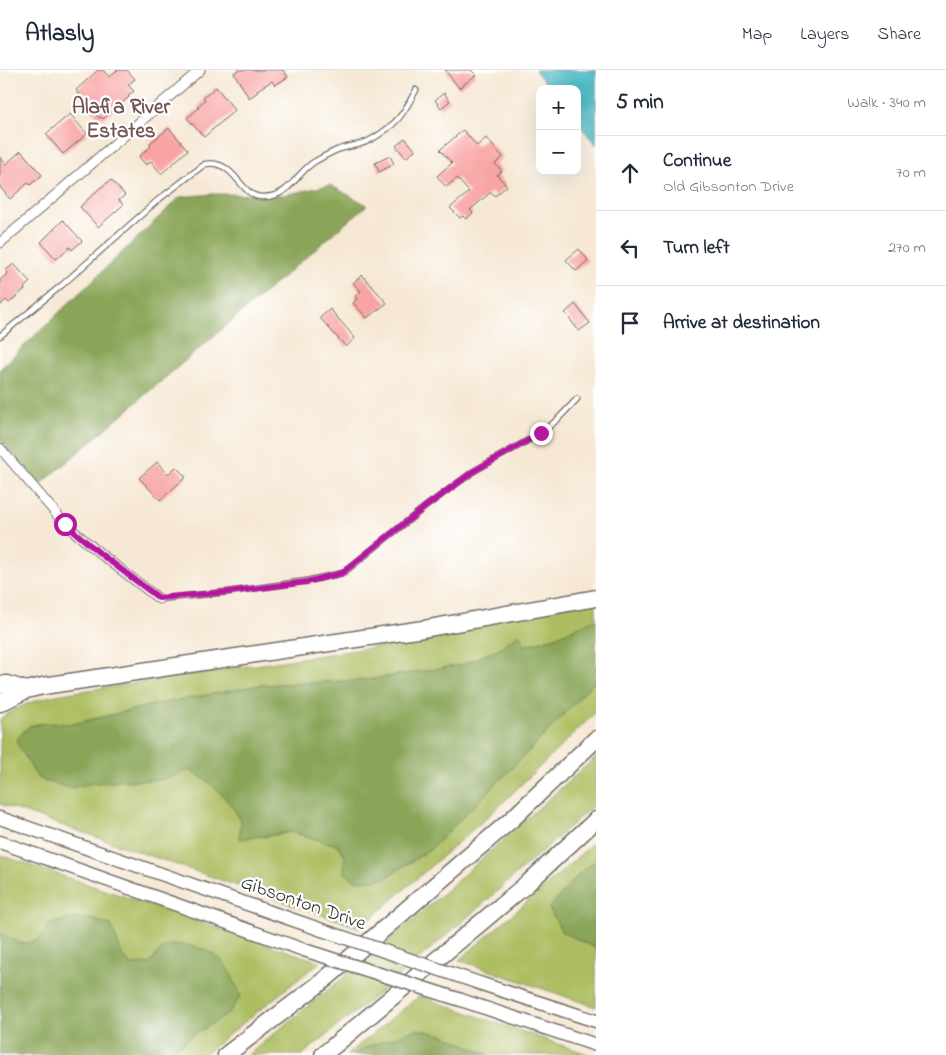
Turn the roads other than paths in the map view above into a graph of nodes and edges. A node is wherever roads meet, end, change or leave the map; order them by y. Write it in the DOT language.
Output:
graph roads {
  1 [pos="200,70"];
  2 [pos="416,90"];
  3 [pos="0,243"];
  4 [pos="0,336"];
  5 [pos="577,399"];
  6 [pos="0,448"];
  7 [pos="159,598"];
  8 [pos="596,598"];
  9 [pos="0,685"];
  10 [pos="26,690"];
  11 [pos="0,703"];
  12 [pos="596,739"];
  13 [pos="0,818"];
  14 [pos="596,820"];
  15 [pos="0,842"];
  16 [pos="596,1021"];
  17 [pos="596,1045"];
  18 [pos="226,1055"];
  19 [pos="323,1055"];
  1 -- 3 [label="street"];
  2 -- 4 [label="lane"];
  5 -- 7 [label="lane"];
  6 -- 7 [label="street"];
  8 -- 10 [label="highway"];
  9 -- 10 [label="highway"];
  10 -- 11 [label="highway"];
  12 -- 18 [label="highway"];
  13 -- 16 [label="main road, Gibsonton Drive, bridge"];
  14 -- 19 [label="highway"];
  15 -- 17 [label="main road, Gibsonton Drive, bridge"];
}
